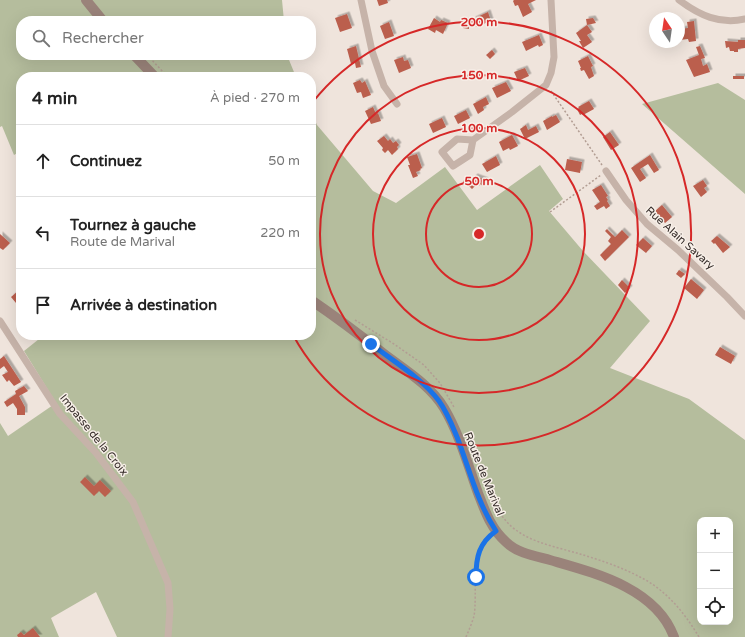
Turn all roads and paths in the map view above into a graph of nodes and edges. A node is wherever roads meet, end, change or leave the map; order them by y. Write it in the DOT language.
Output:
graph roads {
  1 [pos="86,0"];
  2 [pos="361,0"];
  3 [pos="551,0"];
  4 [pos="679,0"];
  5 [pos="99,16"];
  6 [pos="745,20"];
  7 [pos="139,60"];
  8 [pos="152,60"];
  9 [pos="149,72"];
  10 [pos="163,72"];
  11 [pos="546,84"];
  12 [pos="398,104"];
  13 [pos="473,140"];
  14 [pos="606,171"];
  15 [pos="550,212"];
  16 [pos="316,304"];
  17 [pos="745,316"];
  18 [pos="351,318"];
  19 [pos="0,321"];
  20 [pos="456,410"];
  21 [pos="486,490"];
  22 [pos="496,531"];
  23 [pos="168,637"];
  24 [pos="466,637"];
  25 [pos="674,637"];
  26 [pos="699,637"];
  1 -- 5 [label="main road"];
  2 -- 12 [label="street"];
  3 -- 11 [label="street"];
  4 -- 6 [label="street"];
  7 -- 9 [label="main road"];
  8 -- 10 [label="path"];
  11 -- 13 [label="street"];
  11 -- 14 [label="path"];
  13 -- 13 [label="street"];
  14 -- 15 [label="path"];
  14 -- 17 [label="street, Rue Alain Savary"];
  16 -- 22 [label="main road, Route de Marival"];
  18 -- 20 [label="path"];
  19 -- 23 [label="street, Impasse de la Croix"];
  21 -- 26 [label="path"];
  22 -- 24 [label="path"];
  22 -- 25 [label="main road, Route de Marival"];
}
